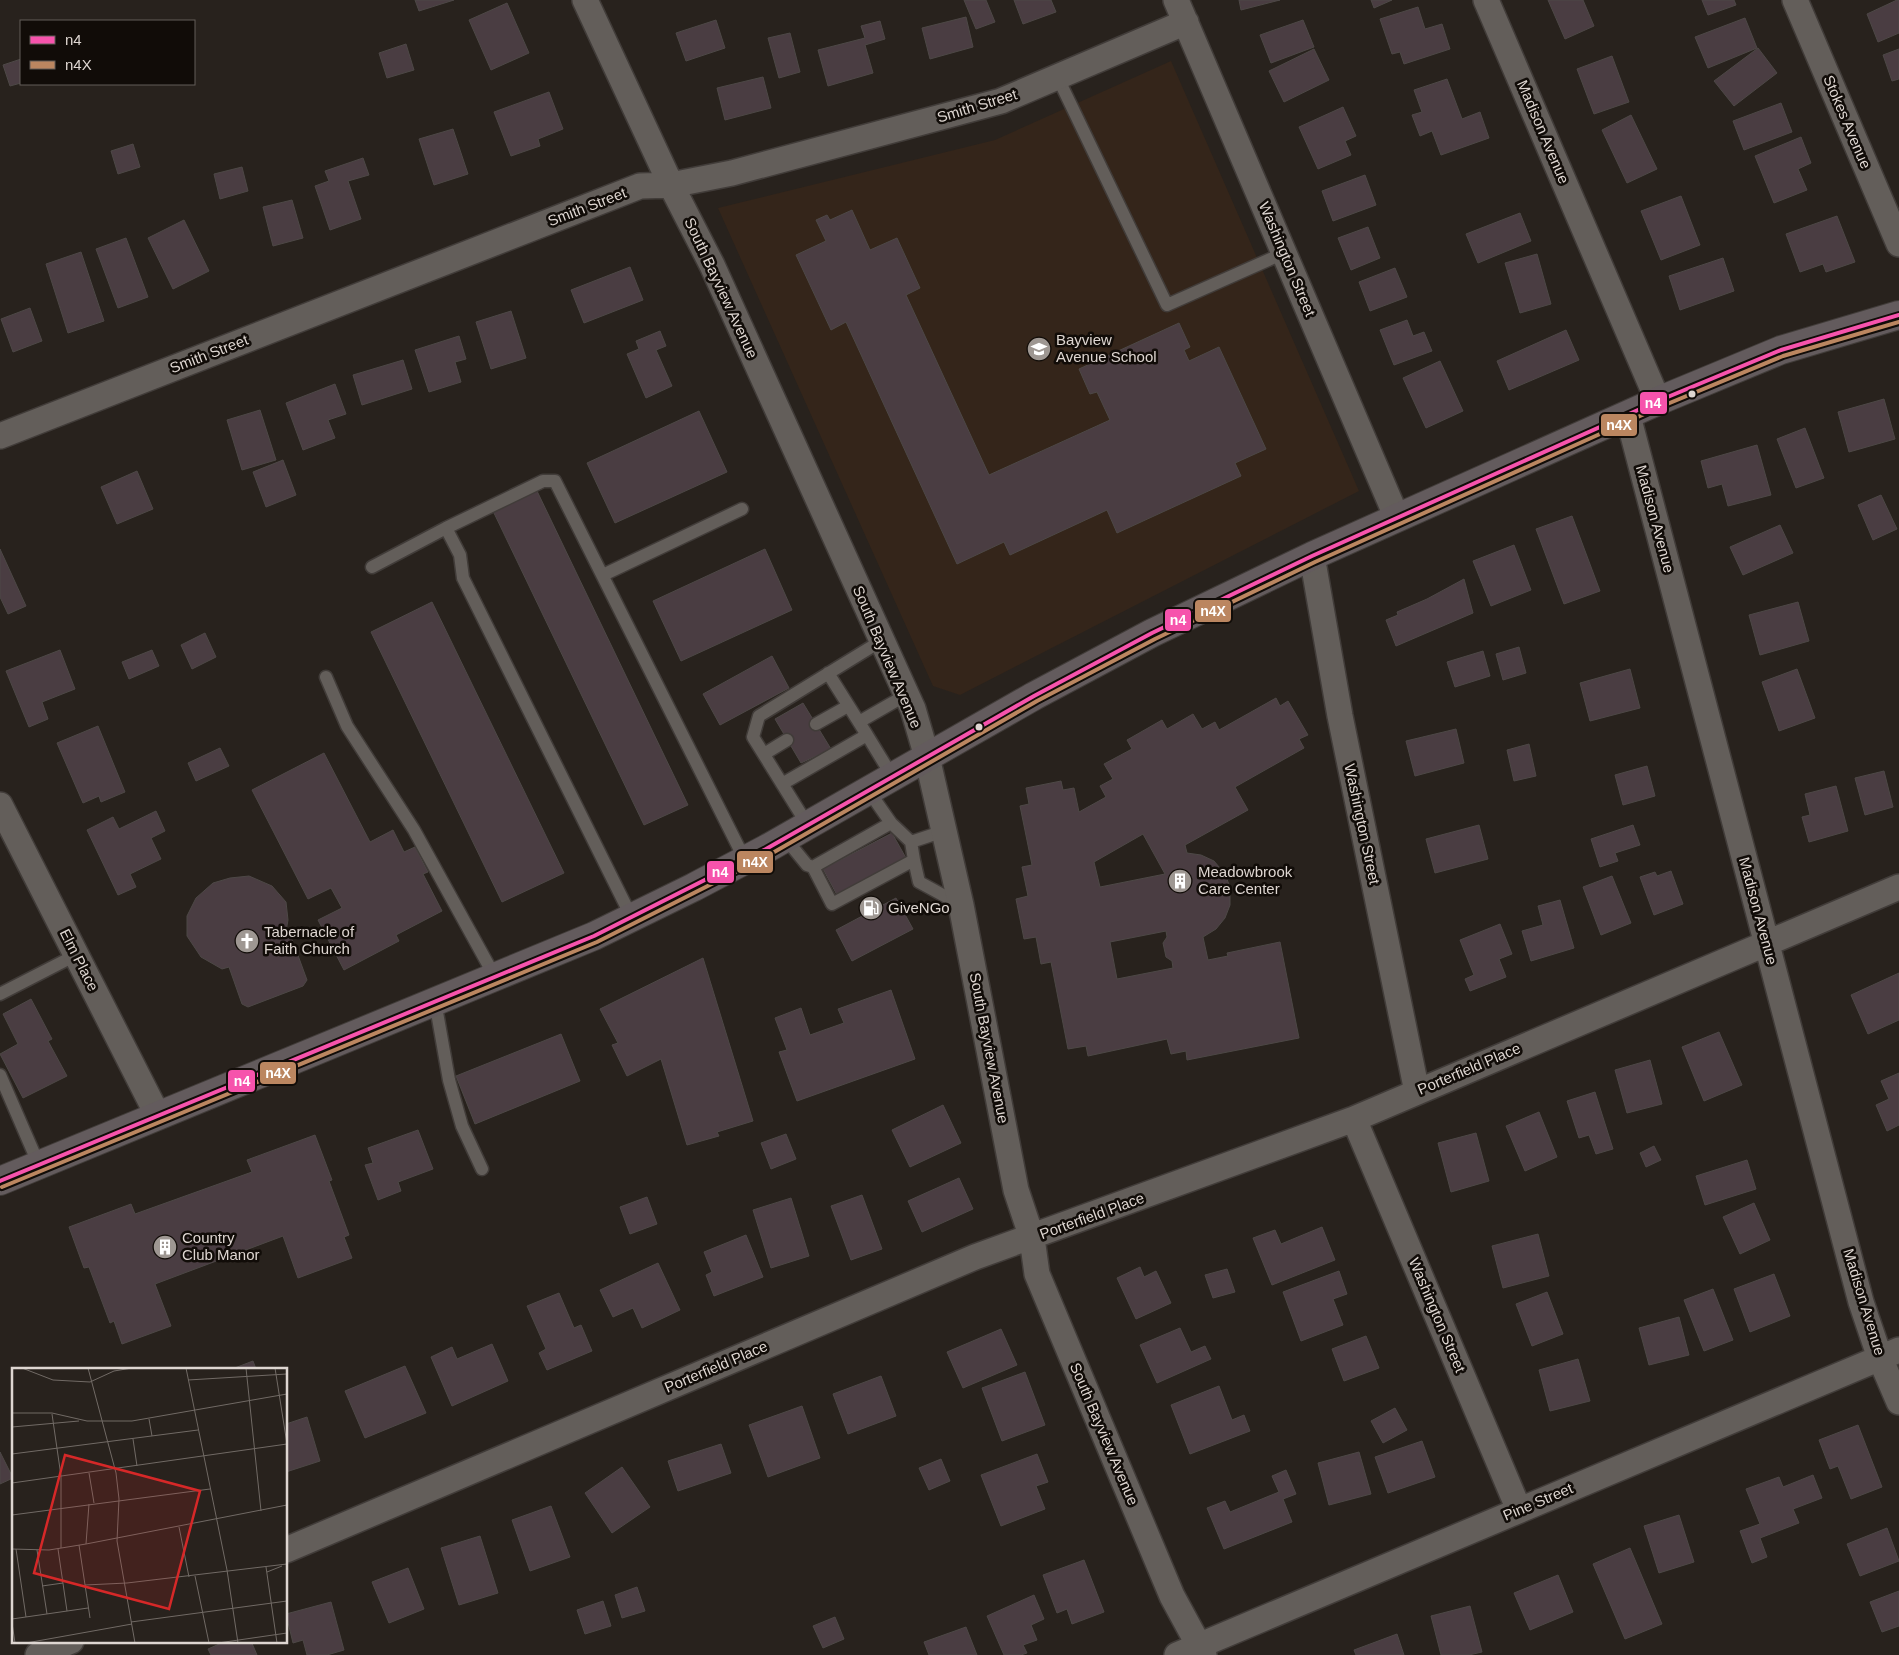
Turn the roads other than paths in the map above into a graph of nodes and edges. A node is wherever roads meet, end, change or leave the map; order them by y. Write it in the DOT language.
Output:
graph roads {
  1 [pos="585,0"];
  2 [pos="1486,0"];
  3 [pos="1795,0"];
  4 [pos="1181,11"];
  5 [pos="1058,78"];
  6 [pos="671,185"];
  7 [pos="1899,244"];
  8 [pos="1284,253"];
  9 [pos="1899,315"];
  10 [pos="1658,402"];
  11 [pos="1628,416"];
  12 [pos="0,436"];
  13 [pos="742,509"];
  14 [pos="1397,518"];
  15 [pos="446,528"];
  16 [pos="1312,556"];
  17 [pos="372,567"];
  18 [pos="603,575"];
  19 [pos="881,641"];
  20 [pos="828,673"];
  21 [pos="326,677"];
  22 [pos="906,695"];
  23 [pos="848,706"];
  24 [pos="859,722"];
  25 [pos="816,724"];
  26 [pos="867,735"];
  27 [pos="787,740"];
  28 [pos="764,754"];
  29 [pos="927,757"];
  30 [pos="892,776"];
  31 [pos="782,784"];
  32 [pos="868,790"];
  33 [pos="0,805"];
  34 [pos="891,823"];
  35 [pos="796,831"];
  36 [pos="944,831"];
  37 [pos="911,842"];
  38 [pos="745,860"];
  39 [pos="914,860"];
  40 [pos="813,867"];
  41 [pos="1899,887"];
  42 [pos="961,905"];
  43 [pos="632,918"];
  44 [pos="1766,942"];
  45 [pos="76,955"];
  46 [pos="495,977"];
  47 [pos="0,994"];
  48 [pos="435,1001"];
  49 [pos="0,1075"];
  50 [pos="1417,1092"];
  51 [pos="158,1116"];
  52 [pos="1354,1119"];
  53 [pos="39,1164"];
  54 [pos="482,1169"];
  55 [pos="0,1181"];
  56 [pos="1032,1238"];
  57 [pos="1890,1354"];
  58 [pos="1899,1402"];
  59 [pos="1519,1510"];
  60 [pos="288,1549"];
  61 [pos="69,1642"];
  62 [pos="1193,1652"];
  63 [pos="38,1655"];
  1 -- 6 [label="street, South Bayview Avenue"];
  2 -- 10 [label="street, Madison Avenue"];
  3 -- 7 [label="street, Stokes Avenue"];
  4 -- 5 [label="street, Smith Street"];
  4 -- 8 [label="street, Washington Street"];
  5 -- 6 [label="street, Smith Street"];
  5 -- 8 [label="lane"];
  6 -- 12 [label="street, Smith Street"];
  6 -- 19 [label="street, South Bayview Avenue"];
  8 -- 14 [label="street, Washington Street"];
  9 -- 10 [label="main road"];
  10 -- 11 [label="main road"];
  11 -- 14 [label="main road"];
  11 -- 44 [label="street, Madison Avenue"];
  13 -- 18 [label="lane"];
  14 -- 16 [label="main road"];
  15 -- 17 [label="lane"];
  15 -- 18 [label="lane"];
  15 -- 43 [label="lane"];
  16 -- 29 [label="main road"];
  16 -- 50 [label="street, Washington Street"];
  18 -- 38 [label="lane"];
  19 -- 20 [label="lane"];
  19 -- 22 [label="street, South Bayview Avenue"];
  20 -- 23 [label="lane"];
  20 -- 28 [label="lane"];
  21 -- 46 [label="lane"];
  22 -- 24 [label="lane"];
  22 -- 29 [label="street, South Bayview Avenue"];
  23 -- 24 [label="lane"];
  23 -- 25 [label="lane"];
  24 -- 26 [label="lane"];
  26 -- 30 [label="lane"];
  26 -- 31 [label="lane"];
  27 -- 28 [label="lane"];
  28 -- 31 [label="lane"];
  29 -- 30 [label="main road"];
  29 -- 36 [label="street, South Bayview Avenue"];
  30 -- 32 [label="main road"];
  31 -- 35 [label="lane"];
  32 -- 34 [label="lane"];
  32 -- 35 [label="main road"];
  33 -- 45 [label="street, Elm Place"];
  34 -- 37 [label="lane"];
  34 -- 40 [label="lane"];
  35 -- 38 [label="main road"];
  35 -- 40 [label="lane"];
  36 -- 37 [label="lane"];
  36 -- 42 [label="street, South Bayview Avenue"];
  37 -- 39 [label="lane"];
  38 -- 43 [label="main road"];
  39 -- 40 [label="lane"];
  39 -- 42 [label="lane"];
  41 -- 44 [label="street, Porterfield Place"];
  42 -- 56 [label="street, South Bayview Avenue"];
  43 -- 46 [label="main road"];
  44 -- 50 [label="street, Porterfield Place"];
  44 -- 57 [label="street, Madison Avenue"];
  45 -- 47 [label="lane"];
  45 -- 51 [label="street, Elm Place"];
  46 -- 48 [label="main road"];
  48 -- 51 [label="main road"];
  48 -- 54 [label="lane"];
  49 -- 53 [label="lane"];
  50 -- 52 [label="street, Porterfield Place"];
  51 -- 53 [label="main road"];
  52 -- 56 [label="street, Porterfield Place"];
  52 -- 59 [label="street, Washington Street"];
  53 -- 55 [label="main road"];
  56 -- 60 [label="street, Porterfield Place"];
  56 -- 62 [label="street, South Bayview Avenue"];
  57 -- 58 [label="street, Madison Avenue"];
  57 -- 59 [label="street, Pine Street"];
  59 -- 62 [label="street, Pine Street"];
  61 -- 63 [label="street"];
}
